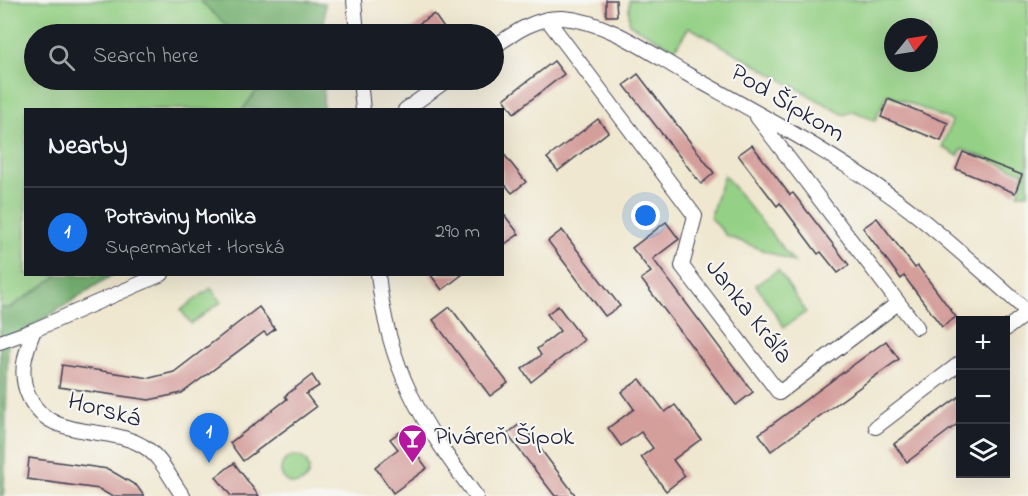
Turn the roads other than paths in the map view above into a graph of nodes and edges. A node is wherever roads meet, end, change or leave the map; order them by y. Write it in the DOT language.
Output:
graph roads {
  1 [pos="354,0"];
  2 [pos="547,19"];
  3 [pos="356,24"];
  4 [pos="504,40"];
  5 [pos="361,90"];
  6 [pos="433,90"];
  7 [pos="363,108"];
  8 [pos="408,108"];
  9 [pos="752,111"];
  10 [pos="157,276"];
  11 [pos="378,276"];
  12 [pos="898,303"];
  13 [pos="1028,312"];
  14 [pos="1010,325"];
  15 [pos="917,327"];
  16 [pos="34,330"];
  17 [pos="0,342"];
  18 [pos="956,366"];
  19 [pos="876,427"];
  20 [pos="183,496"];
  21 [pos="476,496"];
  1 -- 3 [label="street"];
  2 -- 4 [label="street, Pod Šípkom"];
  2 -- 9 [label="street, Pod Šípkom"];
  2 -- 12 [label="street, Janka Kráľa"];
  5 -- 7 [label="street"];
  6 -- 8 [label="street"];
  9 -- 12 [label="street"];
  9 -- 13 [label="street, Pod Šípkom"];
  10 -- 16 [label="street"];
  11 -- 21 [label="street"];
  12 -- 15 [label="street"];
  13 -- 14 [label="street"];
  16 -- 17 [label="street"];
  16 -- 20 [label="street, Horská"];
  18 -- 19 [label="street"];
}
